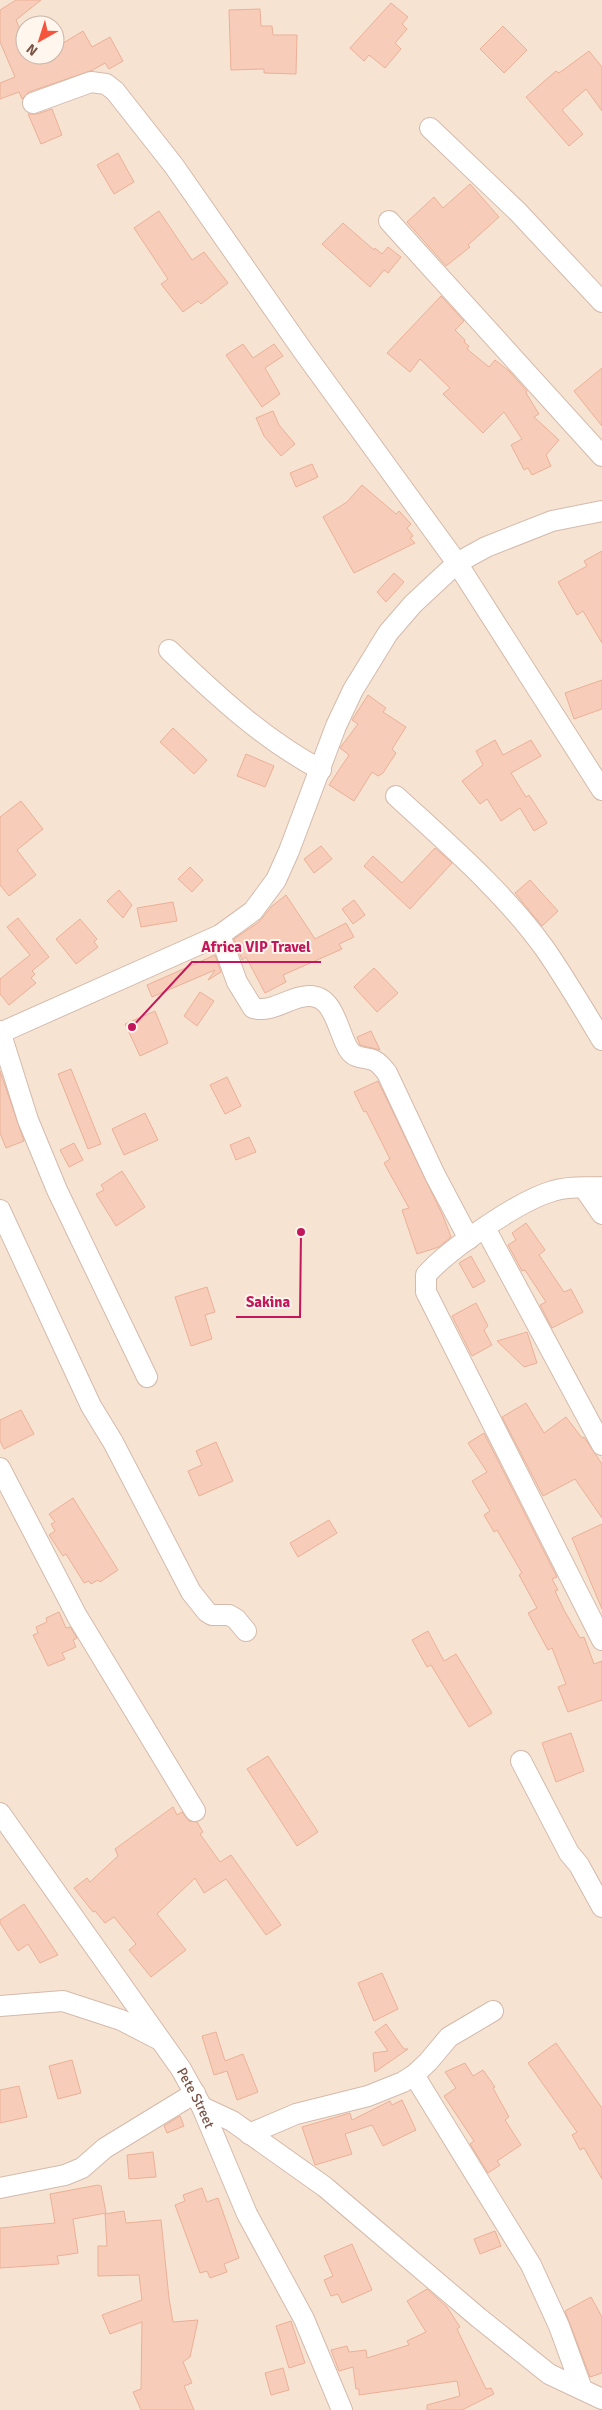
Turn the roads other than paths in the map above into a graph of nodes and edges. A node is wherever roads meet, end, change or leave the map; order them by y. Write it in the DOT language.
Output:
graph roads {
  1 [pos="33,103"];
  2 [pos="430,128"];
  3 [pos="389,221"];
  4 [pos="602,302"];
  5 [pos="602,456"];
  6 [pos="602,511"];
  7 [pos="457,563"];
  8 [pos="169,650"];
  9 [pos="321,770"];
  10 [pos="602,790"];
  11 [pos="396,796"];
  12 [pos="220,935"];
  13 [pos="0,1032"];
  14 [pos="602,1040"];
  15 [pos="593,1188"];
  16 [pos="0,1210"];
  17 [pos="602,1214"];
  18 [pos="477,1234"];
  19 [pos="148,1377"];
  20 [pos="602,1445"];
  21 [pos="0,1468"];
  22 [pos="246,1631"];
  23 [pos="602,1640"];
  24 [pos="521,1761"];
  25 [pos="196,1811"];
  26 [pos="0,1813"];
  27 [pos="602,1908"];
  28 [pos="0,2006"];
  29 [pos="493,2011"];
  30 [pos="162,2041"];
  31 [pos="414,2076"];
  32 [pos="198,2100"];
  33 [pos="249,2134"];
  34 [pos="0,2188"];
  35 [pos="582,2389"];
  36 [pos="602,2399"];
  37 [pos="342,2410"];
  1 -- 7 [label="street"];
  2 -- 4 [label="street"];
  3 -- 5 [label="street"];
  6 -- 7 [label="street"];
  7 -- 9 [label="street"];
  7 -- 10 [label="street"];
  8 -- 9 [label="street"];
  9 -- 12 [label="street"];
  11 -- 14 [label="street"];
  12 -- 13 [label="street"];
  12 -- 18 [label="street"];
  13 -- 19 [label="street"];
  15 -- 17 [label="street"];
  15 -- 18 [label="street"];
  16 -- 22 [label="street"];
  18 -- 20 [label="street"];
  18 -- 23 [label="street"];
  21 -- 25 [label="street"];
  24 -- 27 [label="street"];
  26 -- 30 [label="street, Pete Street"];
  28 -- 30 [label="street"];
  29 -- 31 [label="street"];
  30 -- 32 [label="street, Pete Street"];
  31 -- 33 [label="street"];
  31 -- 35 [label="street"];
  32 -- 33 [label="street"];
  32 -- 34 [label="street"];
  32 -- 37 [label="street, Pete Street"];
  33 -- 35 [label="street"];
  35 -- 36 [label="street"];
}
